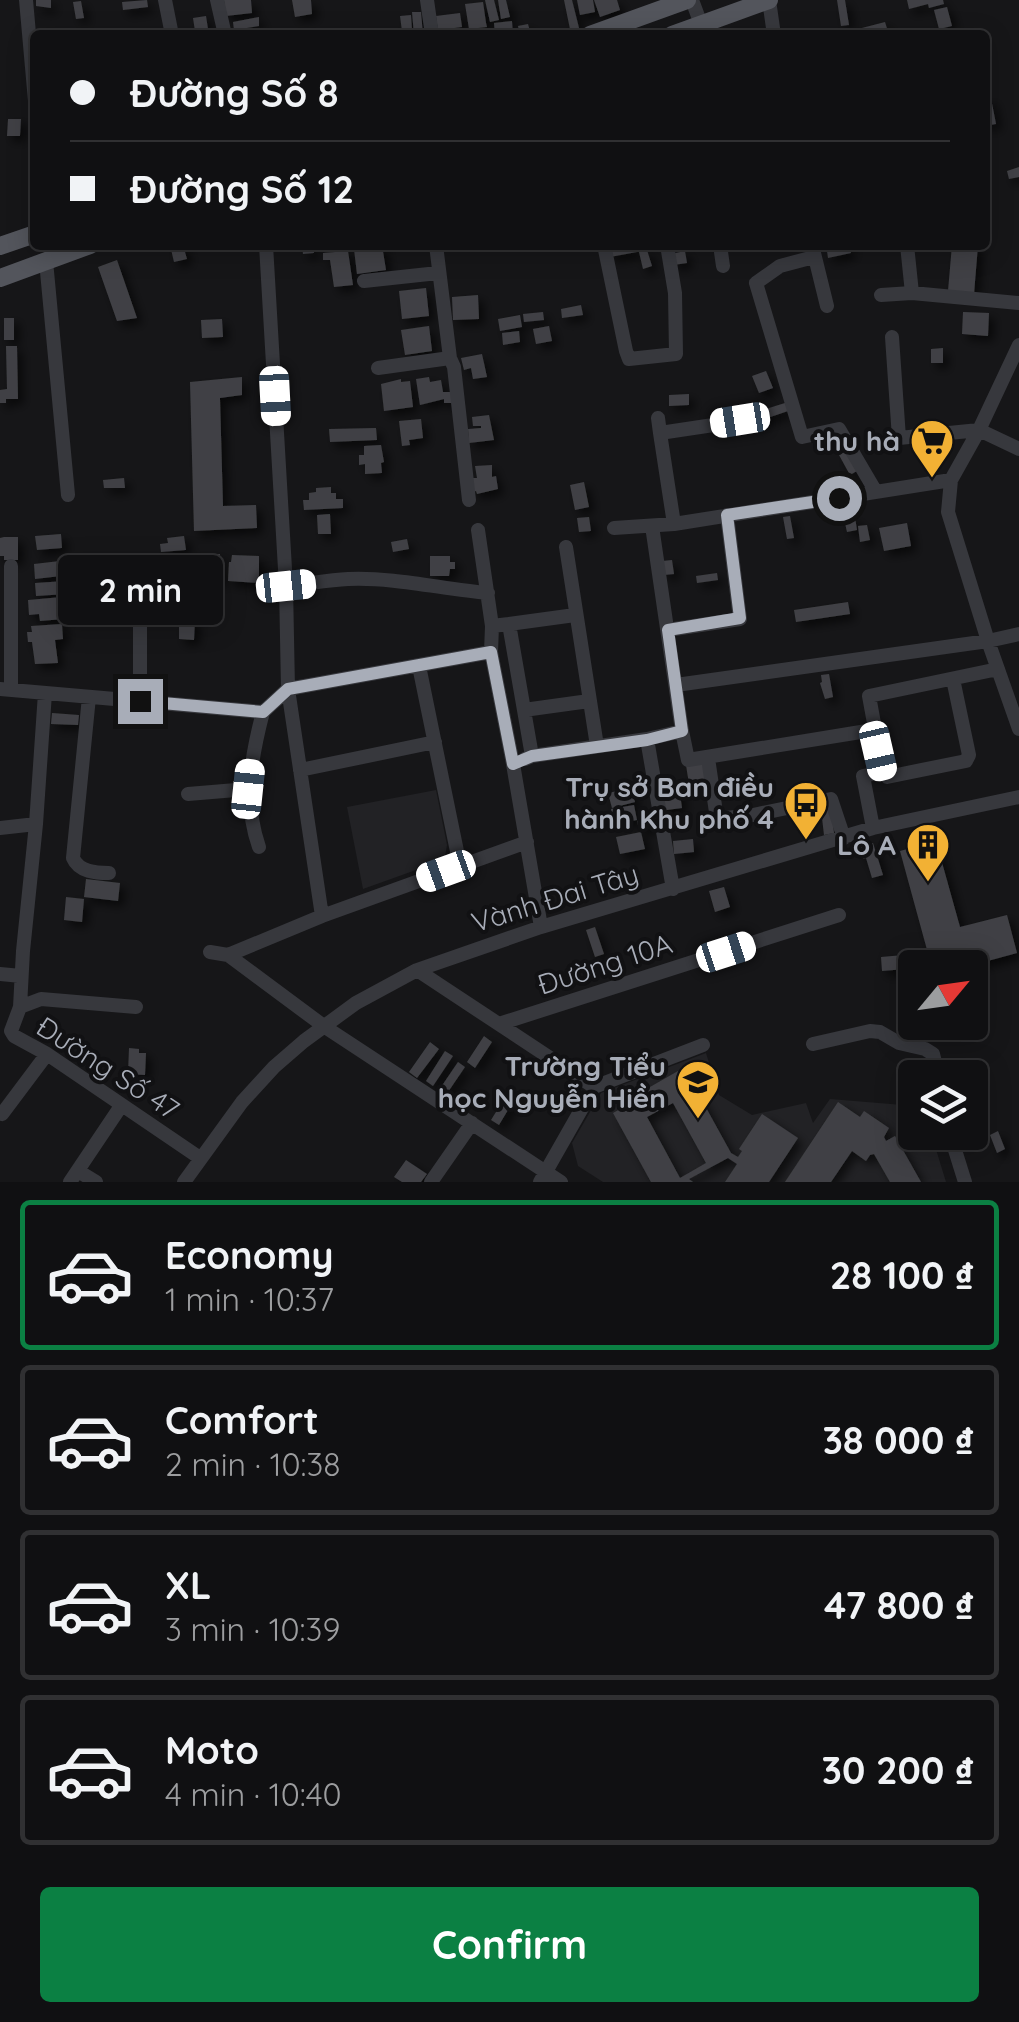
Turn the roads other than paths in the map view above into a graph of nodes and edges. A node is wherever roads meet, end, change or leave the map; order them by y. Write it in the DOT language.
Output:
graph roads {
  1 [pos="26,0"];
  2 [pos="165,0"];
  3 [pos="217,0"];
  4 [pos="428,0"];
  5 [pos="689,0"];
  6 [pos="769,0"];
  7 [pos="647,7"];
  8 [pos="703,29"];
  9 [pos="171,30"];
  10 [pos="224,30"];
  11 [pos="431,30"];
  12 [pos="600,30"];
  13 [pos="773,30"];
  14 [pos="30,45"];
  15 [pos="30,236"];
  16 [pos="4,245"];
  17 [pos="76,250"];
  18 [pos="266,250"];
  19 [pos="436,250"];
  20 [pos="605,250"];
  21 [pos="668,250"];
  22 [pos="721,250"];
  23 [pos="908,250"];
  24 [pos="813,251"];
  25 [pos="46,261"];
  26 [pos="723,266"];
  27 [pos="438,273"];
  28 [pos="8,275"];
  29 [pos="364,282"];
  30 [pos="912,293"];
  31 [pos="880,295"];
  32 [pos="1019,303"];
  33 [pos="826,306"];
  34 [pos="892,337"];
  35 [pos="1019,345"];
  36 [pos="450,358"];
  37 [pos="378,368"];
  38 [pos="740,420"];
  39 [pos="980,430"];
  40 [pos="1019,449"];
  41 [pos="951,480"];
  42 [pos="876,492"];
  43 [pos="68,495"];
  44 [pos="470,500"];
  45 [pos="727,515"];
  46 [pos="674,524"];
  47 [pos="652,526"];
  48 [pos="614,528"];
  49 [pos="478,530"];
  50 [pos="566,547"];
  51 [pos="11,566"];
  52 [pos="286,586"];
  53 [pos="79,590"];
  54 [pos="488,593"];
  55 [pos="575,615"];
  56 [pos="509,624"];
  57 [pos="492,626"];
  58 [pos="668,630"];
  59 [pos="1019,634"];
  60 [pos="988,641"];
  61 [pos="491,652"];
  62 [pos="418,666"];
  63 [pos="998,669"];
  64 [pos="953,678"];
  65 [pos="676,685"];
  66 [pos="288,689"];
  67 [pos="6,690"];
  68 [pos="45,693"];
  69 [pos="89,697"];
  70 [pos="140,701"];
  71 [pos="589,701"];
  72 [pos="1015,707"];
  73 [pos="524,710"];
  74 [pos="263,712"];
  75 [pos="1019,729"];
  76 [pos="873,730"];
  77 [pos="682,731"];
  78 [pos="647,740"];
  79 [pos="434,742"];
  80 [pos="596,746"];
  81 [pos="532,756"];
  82 [pos="708,758"];
  83 [pos="513,764"];
  84 [pos="300,770"];
  85 [pos="883,772"];
  86 [pos="248,789"];
  87 [pos="188,794"];
  88 [pos="1019,797"];
  89 [pos="36,824"];
  90 [pos="0,828"];
  91 [pos="873,828"];
  92 [pos="844,838"];
  93 [pos="527,842"];
  94 [pos="259,847"];
  95 [pos="460,866"];
  96 [pos="109,873"];
  97 [pos="672,889"];
  98 [pos="839,915"];
  99 [pos="322,916"];
  100 [pos="540,926"];
  101 [pos="210,952"];
  102 [pos="228,955"];
  103 [pos="417,970"];
  104 [pos="0,974"];
  105 [pos="21,976"];
  106 [pos="20,1006"];
  107 [pos="136,1007"];
  108 [pos="500,1024"];
  109 [pos="325,1027"];
  110 [pos="813,1044"];
  111 [pos="703,1045"];
  112 [pos="46,1054"];
  113 [pos="934,1060"];
  114 [pos="594,1087"];
  115 [pos="122,1106"];
  116 [pos="0,1113"];
  117 [pos="472,1123"];
  118 [pos="955,1150"];
  119 [pos="200,1158"];
  120 [pos="74,1176"];
  121 [pos="543,1177"];
  122 [pos="96,1182"];
  123 [pos="184,1182"];
  124 [pos="430,1182"];
  125 [pos="562,1182"];
  126 [pos="965,1182"];
  1 -- 14 [label="street"];
  2 -- 9 [label="street"];
  3 -- 10 [label="street"];
  4 -- 11 [label="street"];
  5 -- 7 [label="main road"];
  5 -- 8 [label="street"];
  6 -- 8 [label="main road"];
  6 -- 13 [label="street"];
  7 -- 12 [label="main road"];
  15 -- 16 [label="main road"];
  16 -- 28 [label="main road"];
  17 -- 25 [label="main road"];
  18 -- 52 [label="street"];
  19 -- 27 [label="street"];
  20 -- 21 [label="street"];
  22 -- 26 [label="street"];
  23 -- 30 [label="street"];
  24 -- 33 [label="street"];
  24 -- 42 [label="street"];
  25 -- 28 [label="main road"];
  25 -- 43 [label="street"];
  27 -- 29 [label="street"];
  27 -- 36 [label="street"];
  30 -- 31 [label="street"];
  30 -- 32 [label="street"];
  34 -- 39 [label="street"];
  35 -- 39 [label="street"];
  36 -- 37 [label="street"];
  36 -- 44 [label="street"];
  38 -- 46 [label="street"];
  39 -- 40 [label="street"];
  39 -- 41 [label="street"];
  41 -- 42 [label="street"];
  41 -- 60 [label="street"];
  42 -- 45 [label="street"];
  45 -- 46 [label="street"];
  45 -- 58 [label="street"];
  46 -- 47 [label="street"];
  47 -- 48 [label="street"];
  47 -- 58 [label="street"];
  49 -- 54 [label="street"];
  50 -- 55 [label="street"];
  51 -- 67 [label="street"];
  52 -- 54 [label="street"];
  52 -- 66 [label="street"];
  53 -- 70 [label="street"];
  54 -- 57 [label="street"];
  55 -- 56 [label="street"];
  55 -- 71 [label="street"];
  56 -- 57 [label="street"];
  56 -- 73 [label="street"];
  57 -- 61 [label="street"];
  58 -- 65 [label="street"];
  59 -- 60 [label="street"];
  60 -- 63 [label="street"];
  60 -- 65 [label="street"];
  61 -- 62 [label="street"];
  61 -- 83 [label="street"];
  62 -- 66 [label="street"];
  62 -- 79 [label="street"];
  63 -- 64 [label="street"];
  63 -- 72 [label="street"];
  64 -- 76 [label="street"];
  64 -- 85 [label="street"];
  65 -- 77 [label="street"];
  66 -- 74 [label="street"];
  66 -- 84 [label="street"];
  67 -- 68 [label="street"];
  68 -- 69 [label="street"];
  68 -- 89 [label="street"];
  69 -- 70 [label="street"];
  69 -- 96 [label="street"];
  70 -- 74 [label="street"];
  71 -- 73 [label="street"];
  71 -- 80 [label="street"];
  72 -- 75 [label="street"];
  73 -- 81 [label="street"];
  74 -- 86 [label="street"];
  76 -- 82 [label="street"];
  76 -- 85 [label="street"];
  77 -- 78 [label="street"];
  77 -- 82 [label="street"];
  78 -- 80 [label="street"];
  78 -- 97 [label="street"];
  79 -- 84 [label="street"];
  79 -- 95 [label="street"];
  80 -- 81 [label="street"];
  81 -- 83 [label="street"];
  82 -- 92 [label="street"];
  83 -- 93 [label="street"];
  84 -- 99 [label="street"];
  85 -- 91 [label="street"];
  86 -- 87 [label="street"];
  86 -- 94 [label="street"];
  88 -- 91 [label="street, Vành Đai Tây"];
  89 -- 90 [label="street"];
  89 -- 105 [label="street"];
  91 -- 92 [label="street, Vành Đai Tây"];
  92 -- 97 [label="street, Vành Đai Tây"];
  93 -- 95 [label="street"];
  93 -- 100 [label="street"];
  95 -- 99 [label="street"];
  97 -- 100 [label="street, Vành Đai Tây"];
  98 -- 108 [label="street, Đường 10A"];
  99 -- 102 [label="street"];
  100 -- 103 [label="street, Vành Đai Tây"];
  101 -- 102 [label="street"];
  102 -- 109 [label="street"];
  103 -- 108 [label="street"];
  103 -- 109 [label="street, Vành Đai Tây"];
  104 -- 105 [label="street"];
  105 -- 106 [label="street"];
  106 -- 107 [label="street, Đường Số 47"];
  106 -- 112 [label="street, Đường Số 47"];
  108 -- 114 [label="street"];
  109 -- 117 [label="street"];
  109 -- 119 [label="street, Vành Đai Tây"];
  110 -- 113 [label="street"];
  111 -- 114 [label="street"];
  112 -- 115 [label="street, Đường Số 47"];
  112 -- 116 [label="street"];
  114 -- 121 [label="street"];
  115 -- 119 [label="street, Đường Số 47"];
  115 -- 120 [label="street"];
  117 -- 121 [label="street"];
  117 -- 124 [label="street"];
  118 -- 126 [label="street"];
  119 -- 123 [label="street, Vành Đai Tây"];
  120 -- 122 [label="street"];
  121 -- 125 [label="street"];
}
